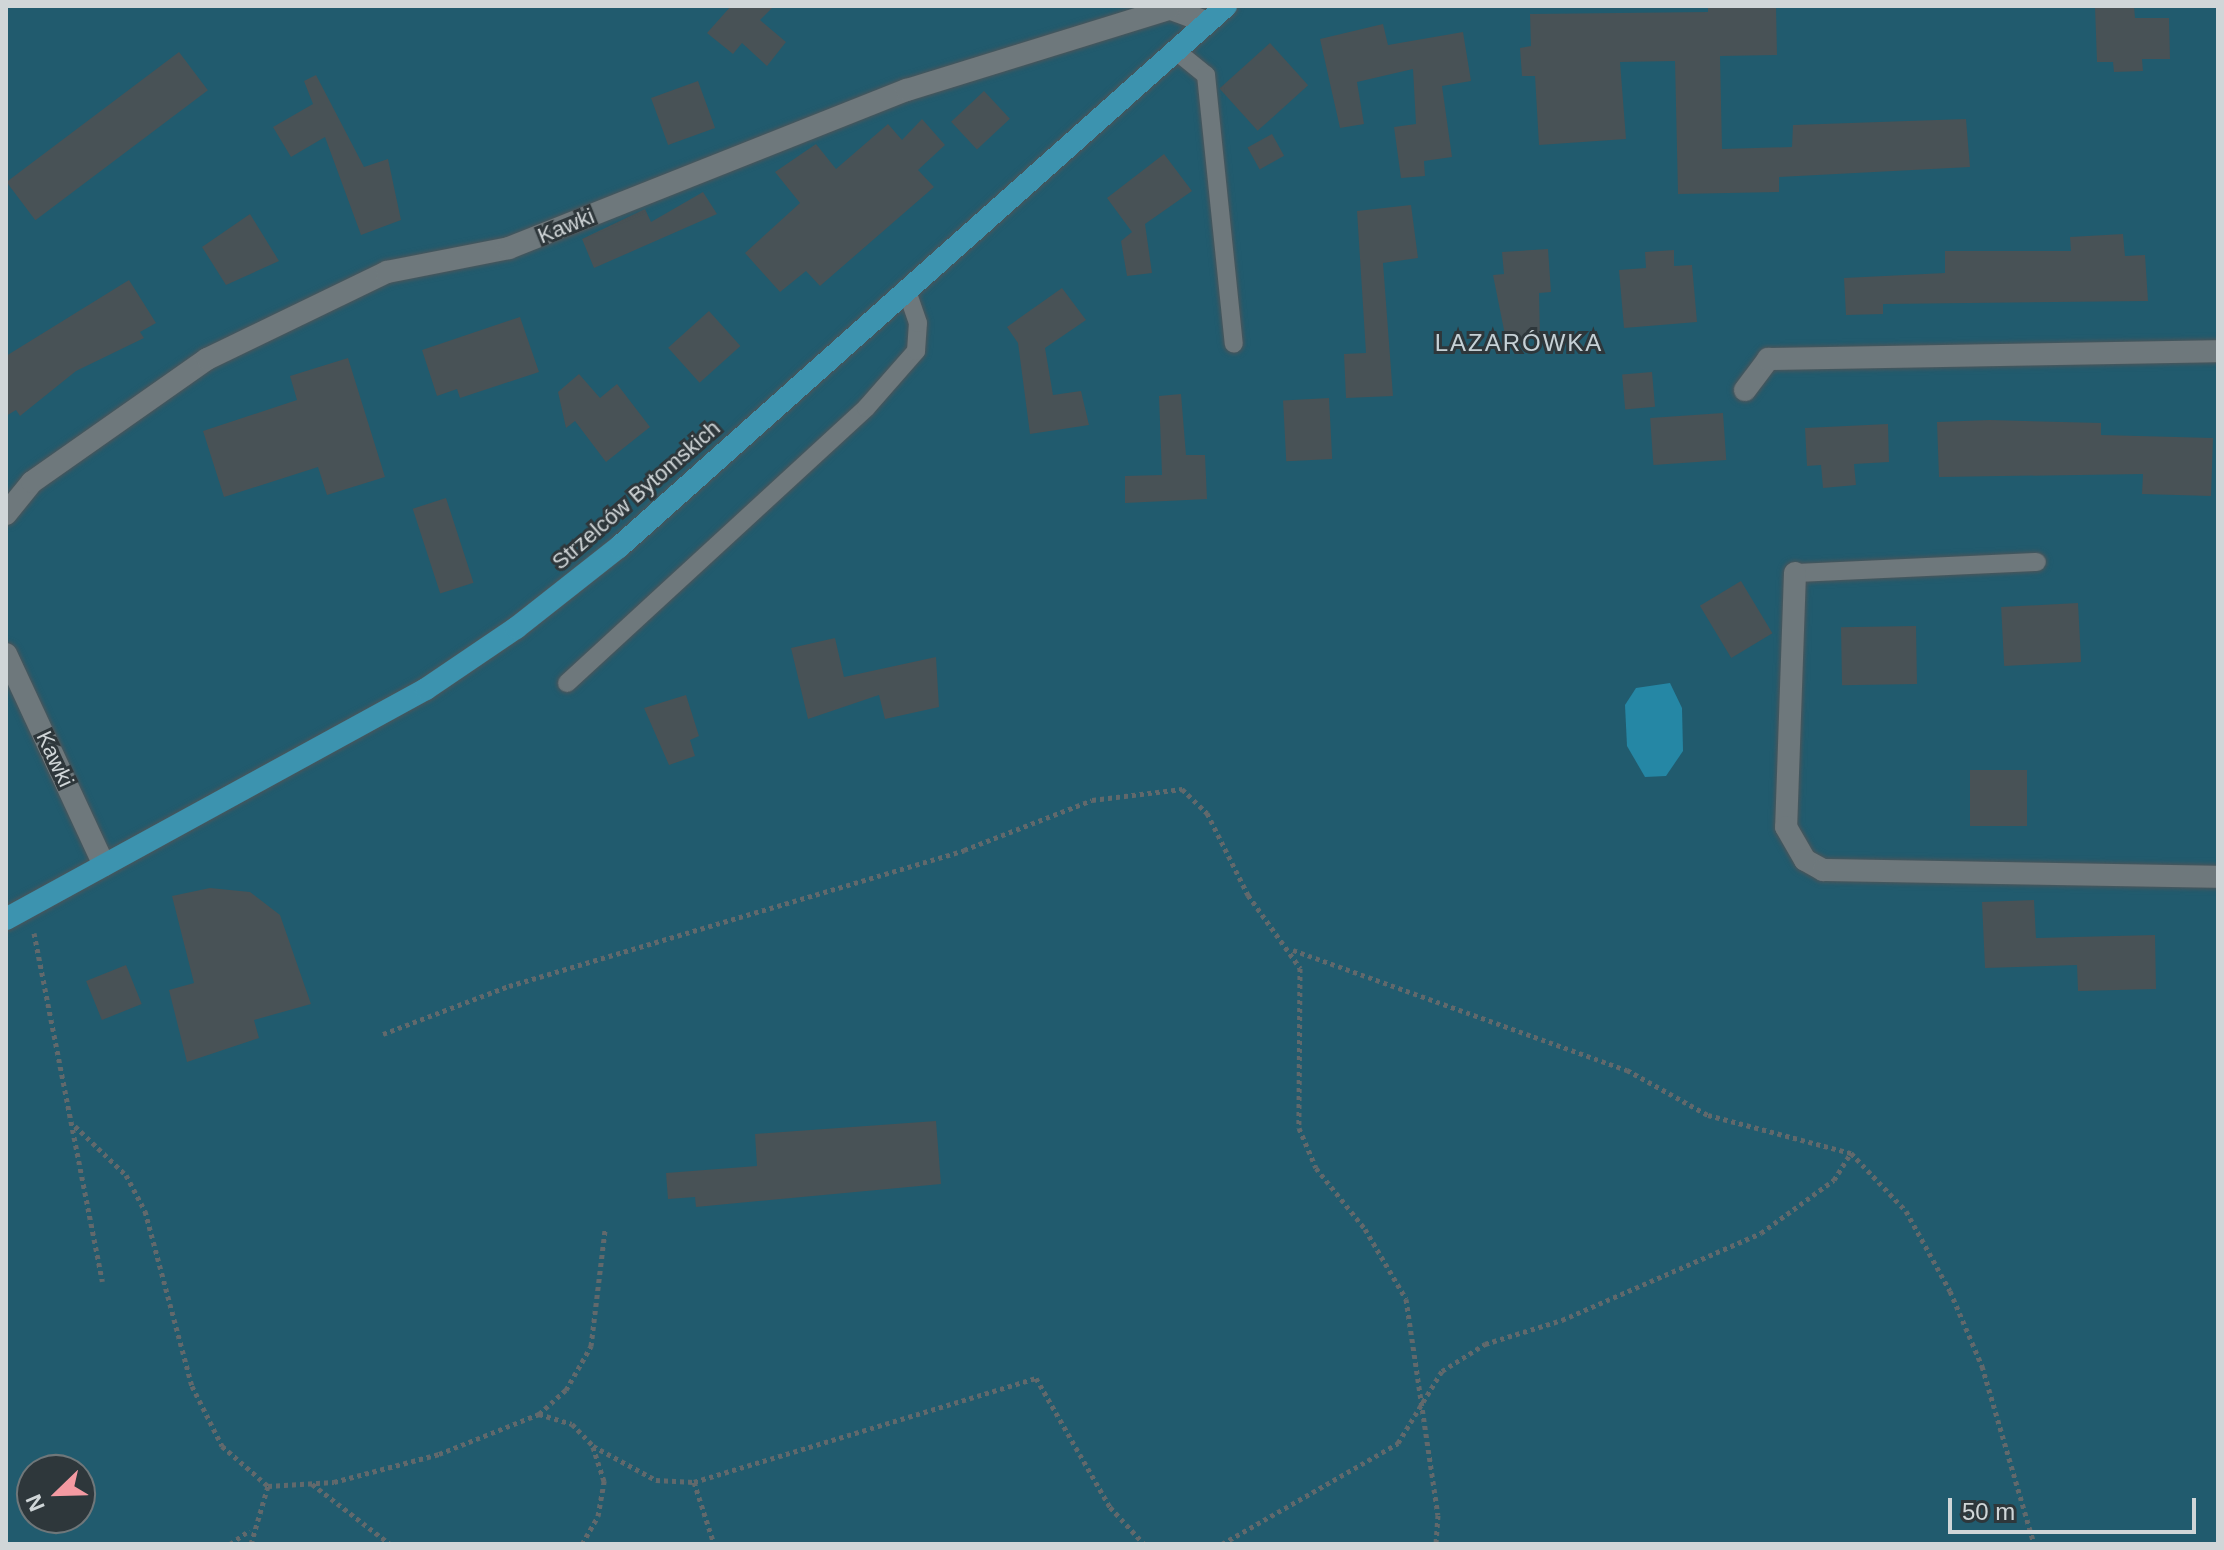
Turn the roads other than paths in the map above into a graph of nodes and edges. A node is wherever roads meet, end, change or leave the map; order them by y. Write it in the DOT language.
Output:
graph roads {
  1 [pos="1226,6"];
  2 [pos="1165,7"];
  3 [pos="1206,22"];
  4 [pos="1175,50"];
  5 [pos="906,289"];
  6 [pos="1234,344"];
  7 [pos="2218,351"];
  8 [pos="1745,390"];
  9 [pos="6,514"];
  10 [pos="2037,562"];
  11 [pos="1795,573"];
  12 [pos="6,654"];
  13 [pos="567,683"];
  14 [pos="104,865"];
  15 [pos="2218,877"];
  16 [pos="6,919"];
  1 -- 3 [label="highway, Strzelców Bytomskich"];
  2 -- 3 [label="street"];
  2 -- 9 [label="street, Kawki"];
  3 -- 4 [label="highway, Strzelców Bytomskich"];
  4 -- 5 [label="highway, Strzelców Bytomskich"];
  4 -- 6 [label="lane"];
  5 -- 13 [label="lane"];
  5 -- 14 [label="highway, Strzelców Bytomskich"];
  7 -- 8 [label="street"];
  10 -- 11 [label="lane"];
  11 -- 15 [label="street"];
  12 -- 14 [label="street, Kawki"];
  14 -- 16 [label="highway, Strzelców Bytomskich"];
}
